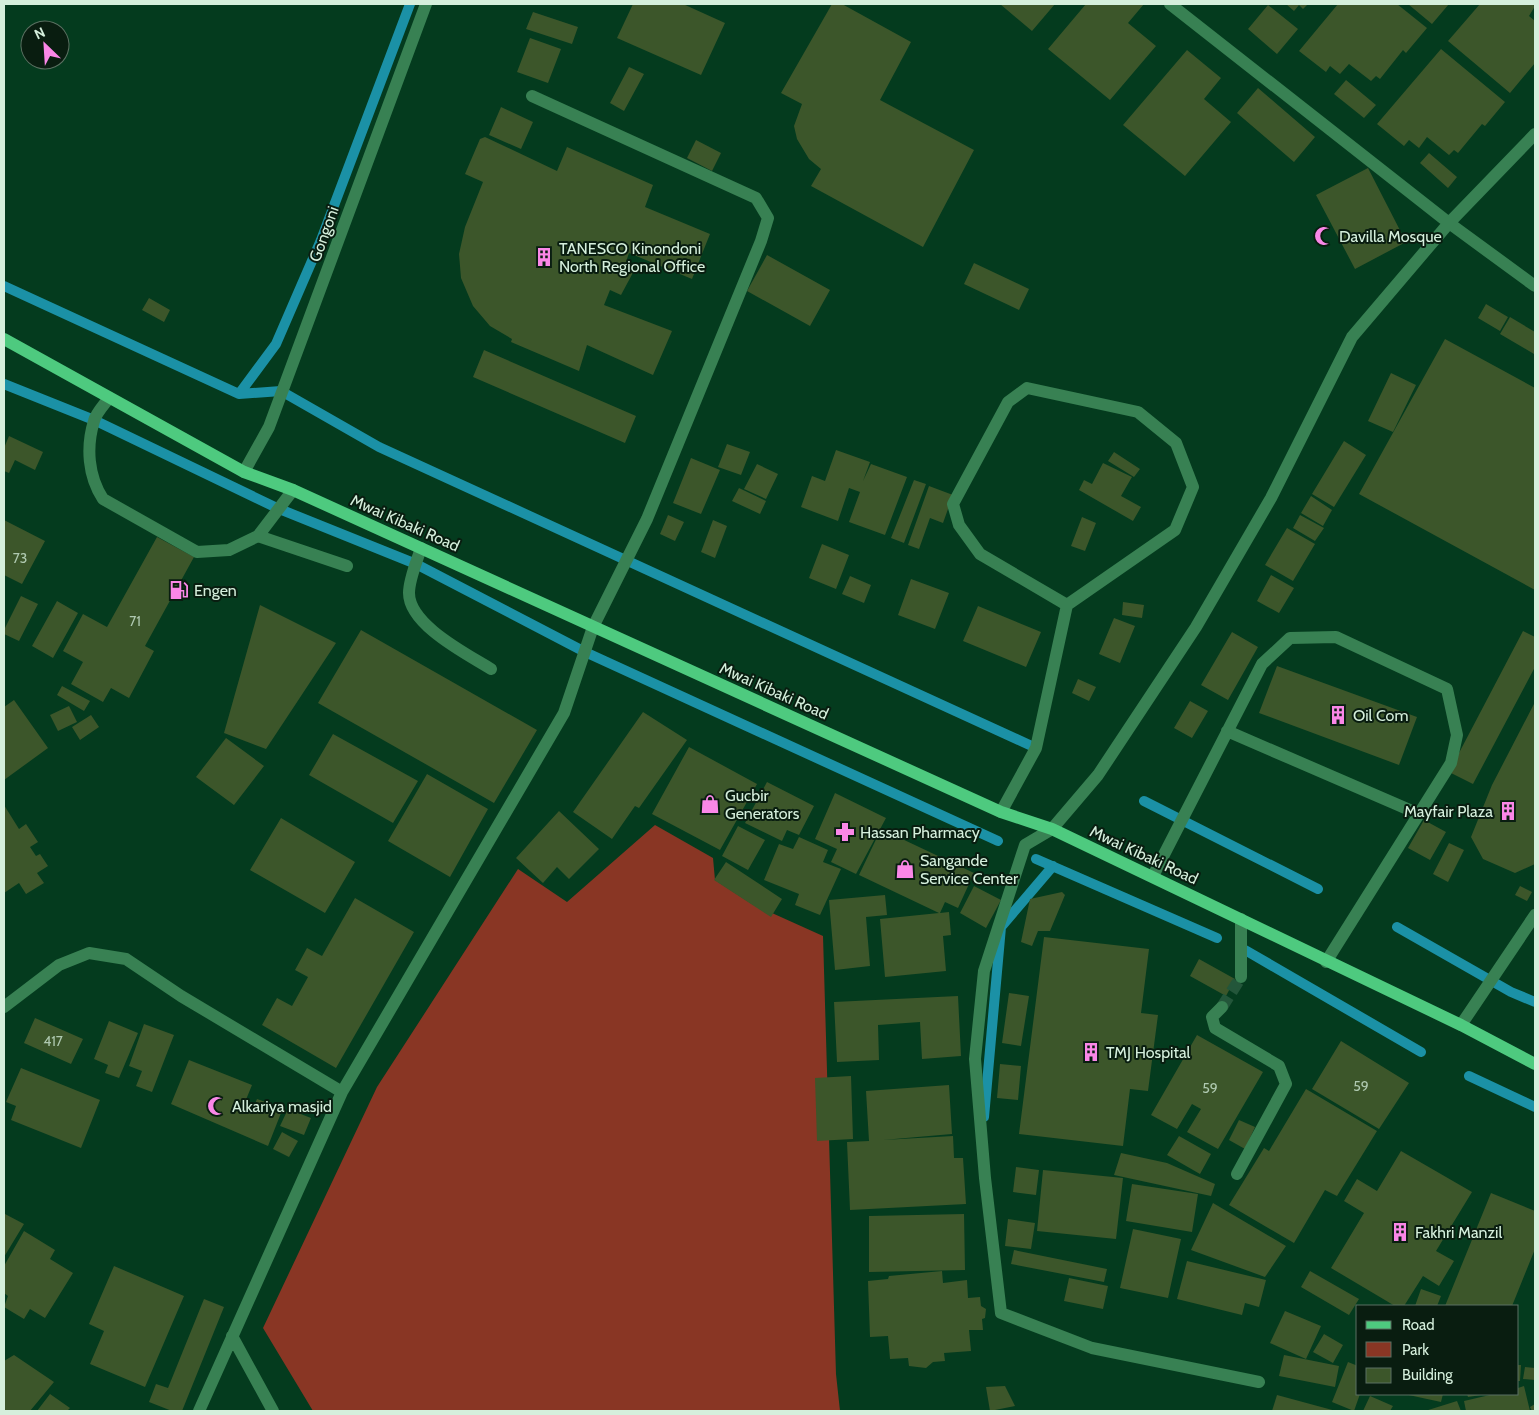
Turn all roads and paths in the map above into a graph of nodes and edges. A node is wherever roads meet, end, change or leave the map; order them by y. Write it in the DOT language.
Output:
graph roads {
  1 [pos="426,4"];
  2 [pos="1170,4"];
  3 [pos="532,96"];
  4 [pos="1535,134"];
  5 [pos="1449,223"];
  6 [pos="1535,286"];
  7 [pos="4,338"];
  8 [pos="108,398"];
  9 [pos="244,472"];
  10 [pos="293,490"];
  11 [pos="258,536"];
  12 [pos="421,548"];
  13 [pos="347,566"];
  14 [pos="1067,605"];
  15 [pos="593,627"];
  16 [pos="491,669"];
  17 [pos="1227,731"];
  18 [pos="1001,812"];
  19 [pos="1419,814"];
  20 [pos="1052,829"];
  21 [pos="1153,876"];
  22 [pos="1535,915"];
  23 [pos="1241,919"];
  24 [pos="1326,962"];
  25 [pos="1241,977"];
  26 [pos="4,1007"];
  27 [pos="1222,1007"];
  28 [pos="1461,1025"];
  29 [pos="1535,1064"];
  30 [pos="342,1092"];
  31 [pos="1237,1174"];
  32 [pos="232,1336"];
  33 [pos="1259,1382"];
  34 [pos="199,1411"];
  35 [pos="273,1411"];
  1 -- 9 [label="street, Gongoni"];
  2 -- 5 [label="street"];
  3 -- 15 [label="street"];
  4 -- 5 [label="street"];
  5 -- 6 [label="street"];
  5 -- 20 [label="street"];
  7 -- 8 [label="main road, Mwai Kibaki Road"];
  8 -- 9 [label="main road, Mwai Kibaki Road"];
  8 -- 11 [label="street"];
  9 -- 10 [label="main road, Mwai Kibaki Road"];
  10 -- 11 [label="street"];
  10 -- 12 [label="main road, Mwai Kibaki Road"];
  11 -- 13 [label="street"];
  12 -- 15 [label="main road, Mwai Kibaki Road"];
  12 -- 16 [label="street"];
  14 -- 14 [label="street"];
  14 -- 18 [label="street"];
  15 -- 18 [label="main road, Mwai Kibaki Road"];
  15 -- 30 [label="street"];
  17 -- 19 [label="street"];
  17 -- 19 [label="street"];
  17 -- 21 [label="street"];
  18 -- 20 [label="main road, Mwai Kibaki Road"];
  19 -- 24 [label="street"];
  20 -- 21 [label="main road, Mwai Kibaki Road"];
  20 -- 33 [label="street"];
  21 -- 23 [label="main road, Mwai Kibaki Road"];
  22 -- 28 [label="street"];
  23 -- 24 [label="main road, Mwai Kibaki Road"];
  23 -- 25 [label="street"];
  24 -- 28 [label="main road, Mwai Kibaki Road"];
  26 -- 30 [label="street"];
  27 -- 31 [label="street"];
  28 -- 29 [label="main road, Mwai Kibaki Road"];
  30 -- 32 [label="street"];
  32 -- 34 [label="street"];
  32 -- 35 [label="street"];
}
